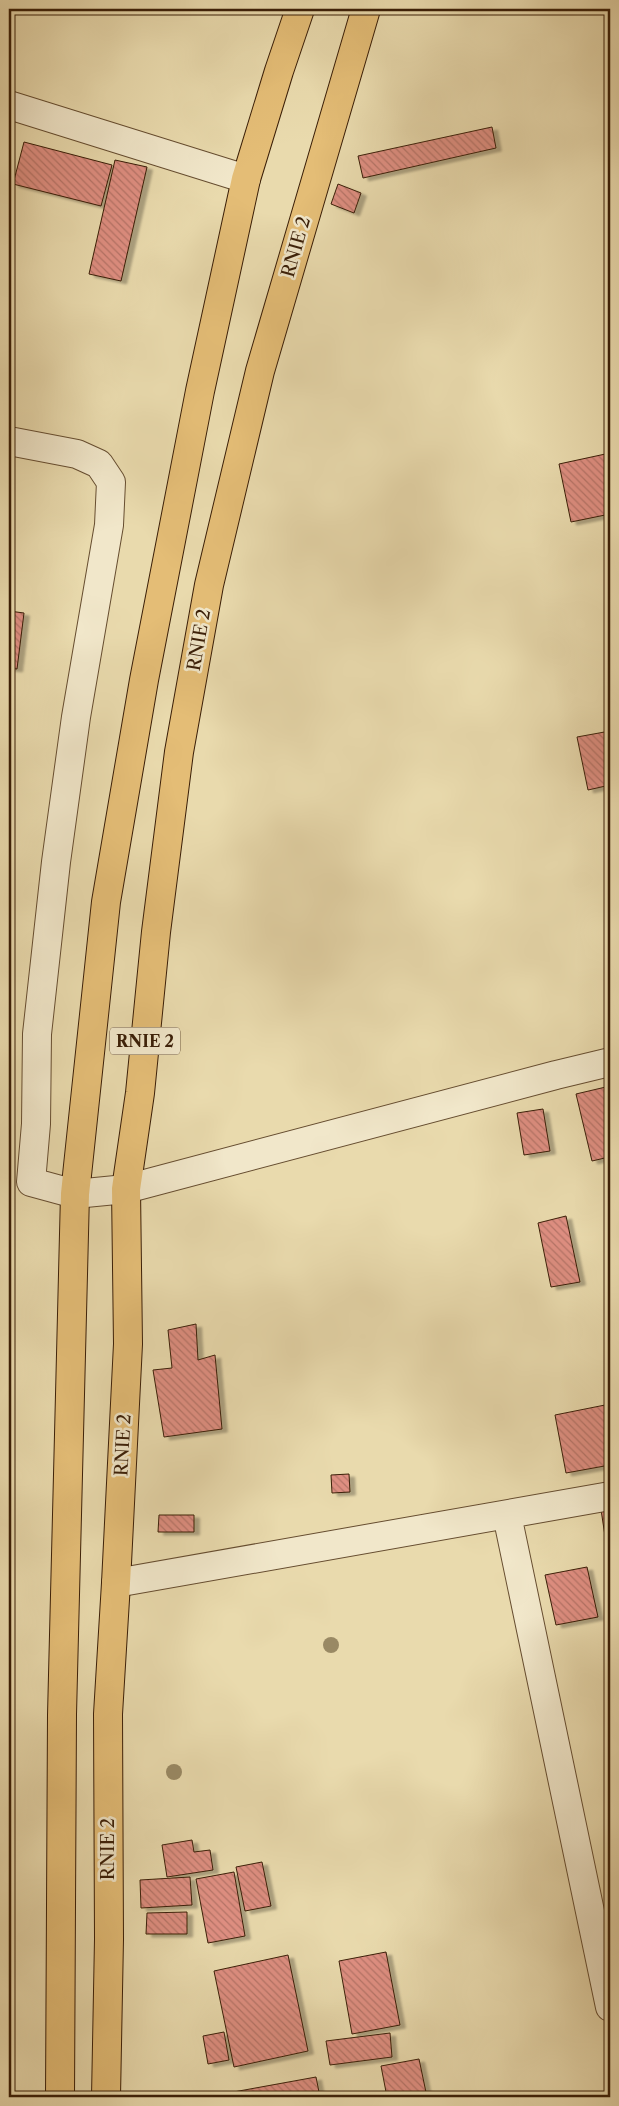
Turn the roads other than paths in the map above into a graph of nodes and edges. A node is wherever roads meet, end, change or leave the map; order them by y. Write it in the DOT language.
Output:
graph roads {
  1 [pos="300,9"];
  2 [pos="366,9"];
  3 [pos="9,105"];
  4 [pos="246,179"];
  5 [pos="9,440"];
  6 [pos="610,1062"];
  7 [pos="20,1184"];
  8 [pos="126,1189"];
  9 [pos="75,1194"];
  10 [pos="610,1496"];
  11 [pos="507,1515"];
  12 [pos="116,1583"];
  13 [pos="610,2007"];
  14 [pos="60,2097"];
  15 [pos="106,2097"];
  1 -- 4 [label="highway, RNIE 2 / RNIE 2"];
  2 -- 8 [label="highway, RNIE 2 / RNIE 2"];
  3 -- 4 [label="street"];
  4 -- 9 [label="highway, RNIE 2 / RNIE 2"];
  5 -- 7 [label="street"];
  6 -- 8 [label="street"];
  7 -- 9 [label="street"];
  8 -- 9 [label="street"];
  8 -- 12 [label="highway, RNIE 2 / RNIE 2"];
  9 -- 14 [label="highway, RNIE 2 / RNIE 2"];
  10 -- 11 [label="street"];
  11 -- 12 [label="street"];
  11 -- 13 [label="street"];
  12 -- 15 [label="highway, RNIE 2 / RNIE 2"];
}
